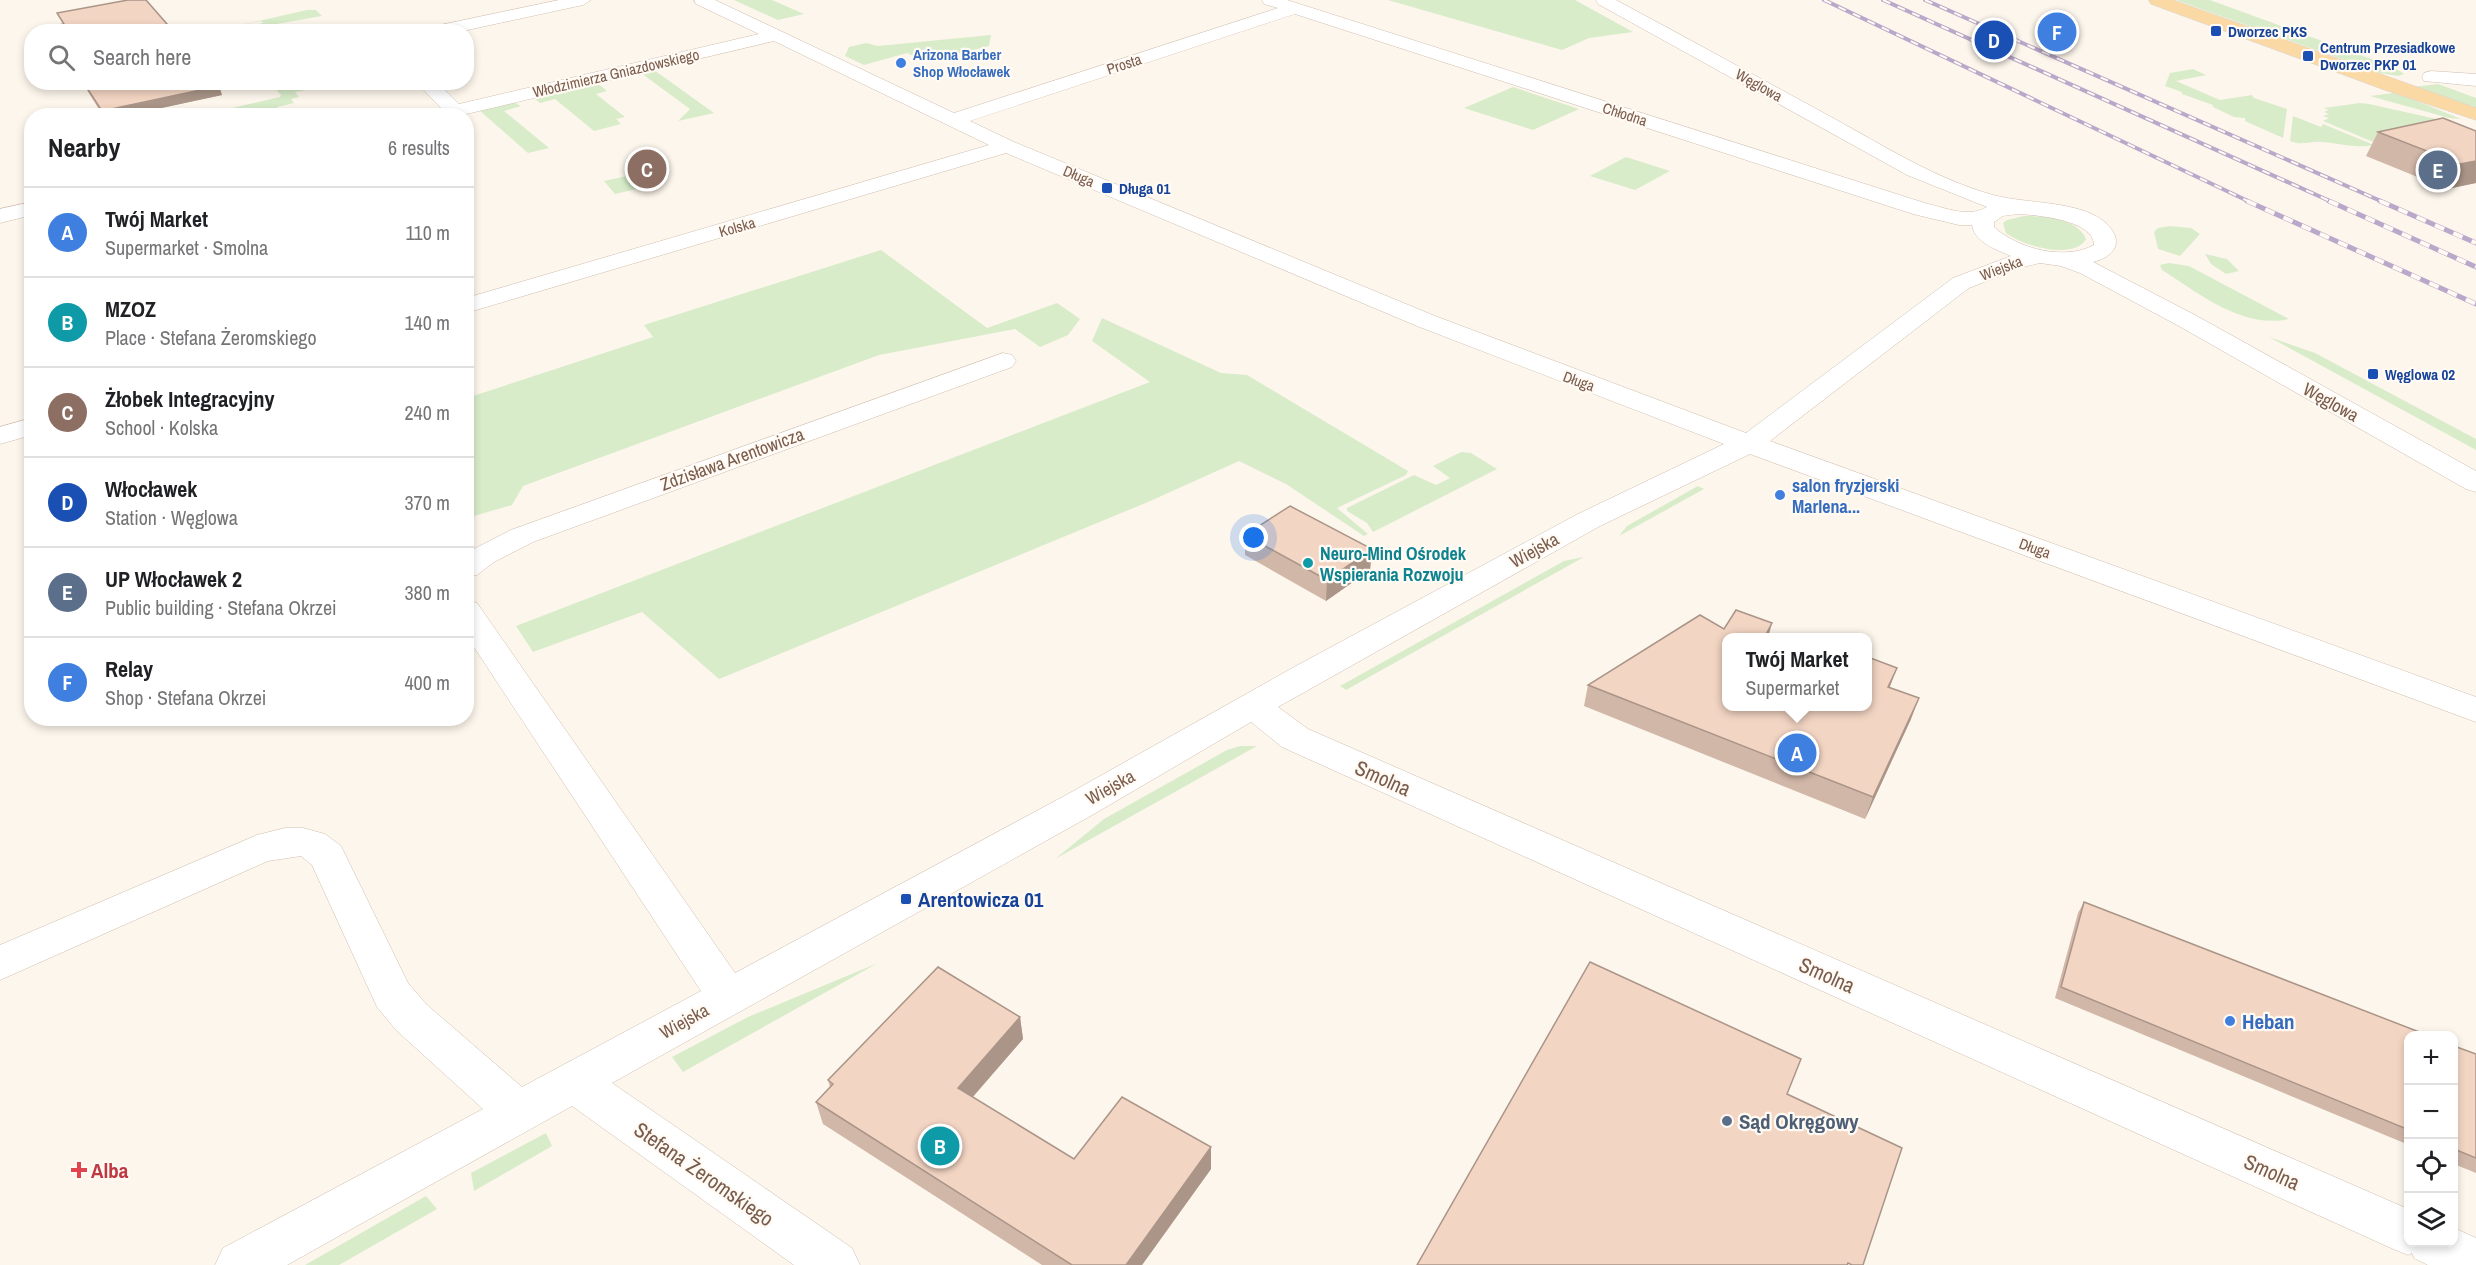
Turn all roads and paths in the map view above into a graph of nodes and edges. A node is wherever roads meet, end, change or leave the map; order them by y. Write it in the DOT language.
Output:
graph roads {
  1 [pos="583,0"];
  2 [pos="702,0"];
  3 [pos="1270,0"];
  4 [pos="1604,0"];
  5 [pos="2157,0"];
  6 [pos="1295,8"];
  7 [pos="469,24"];
  8 [pos="777,35"];
  9 [pos="2327,63"];
  10 [pos="2419,73"];
  11 [pos="2476,80"];
  12 [pos="434,90"];
  13 [pos="2476,93"];
  14 [pos="453,108"];
  15 [pos="464,108"];
  16 [pos="2476,114"];
  17 [pos="953,120"];
  18 [pos="1007,146"];
  19 [pos="1894,160"];
  20 [pos="1914,171"];
  21 [pos="1840,183"];
  22 [pos="2018,207"];
  23 [pos="24,210"];
  24 [pos="4,215"];
  25 [pos="1984,218"];
  26 [pos="1994,240"];
  27 [pos="2104,248"];
  28 [pos="2051,257"];
  29 [pos="1961,283"];
  30 [pos="474,304"];
  31 [pos="2187,320"];
  32 [pos="1003,361"];
  33 [pos="24,428"];
  34 [pos="0,435"];
  35 [pos="1749,442"];
  36 [pos="2476,483"];
  37 [pos="474,562"];
  38 [pos="474,622"];
  39 [pos="1253,706"];
  40 [pos="2476,710"];
  41 [pos="0,963"];
  42 [pos="728,997"];
  43 [pos="574,1082"];
  44 [pos="519,1113"];
  45 [pos="2404,1230"];
  46 [pos="2442,1247"];
  47 [pos="2476,1262"];
  48 [pos="240,1265"];
  49 [pos="835,1265"];
  1 -- 7 [label="street"];
  2 -- 8 [label="street, Długa"];
  3 -- 6 [label="street, Chłodna"];
  4 -- 19 [label="street, Węglowa"];
  5 -- 9 [label="main road"];
  6 -- 17 [label="street, Prosta"];
  6 -- 21 [label="street, Chłodna"];
  8 -- 15 [label="street, Włodzimierza Gniazdowskiego"];
  8 -- 17 [label="street, Długa"];
  9 -- 10 [label="main road"];
  9 -- 16 [label="main road"];
  10 -- 11 [label="street"];
  10 -- 13 [label="main road"];
  12 -- 14 [label="street"];
  17 -- 18 [label="street, Długa"];
  18 -- 30 [label="street, Kolska"];
  18 -- 35 [label="street, Długa"];
  19 -- 20 [label="street, Węglowa"];
  19 -- 21 [label="street"];
  20 -- 22 [label="street, Węglowa"];
  20 -- 25 [label="street, Węglowa"];
  21 -- 25 [label="street, Chłodna"];
  22 -- 25 [label="street"];
  22 -- 27 [label="street, Węglowa"];
  23 -- 24 [label="street"];
  25 -- 26 [label="street"];
  26 -- 28 [label="street, Węglowa"];
  26 -- 29 [label="street, Wiejska"];
  27 -- 28 [label="street, Wiejska"];
  27 -- 31 [label="street, Węglowa"];
  28 -- 29 [label="street, Wiejska"];
  28 -- 31 [label="street, Węglowa"];
  29 -- 35 [label="street, Wiejska"];
  31 -- 36 [label="street, Węglowa"];
  32 -- 37 [label="street, Zdzisława Arentowicza"];
  33 -- 34 [label="street"];
  35 -- 39 [label="street, Wiejska"];
  35 -- 40 [label="street, Długa"];
  38 -- 42 [label="street"];
  39 -- 42 [label="street, Wiejska"];
  39 -- 45 [label="street, Smolna"];
  41 -- 44 [label="street"];
  42 -- 43 [label="street, Wiejska"];
  43 -- 44 [label="street, Wiejska"];
  43 -- 49 [label="street, Stefana Żeromskiego"];
  44 -- 48 [label="street, Wiejska"];
  46 -- 47 [label="street"];
}
